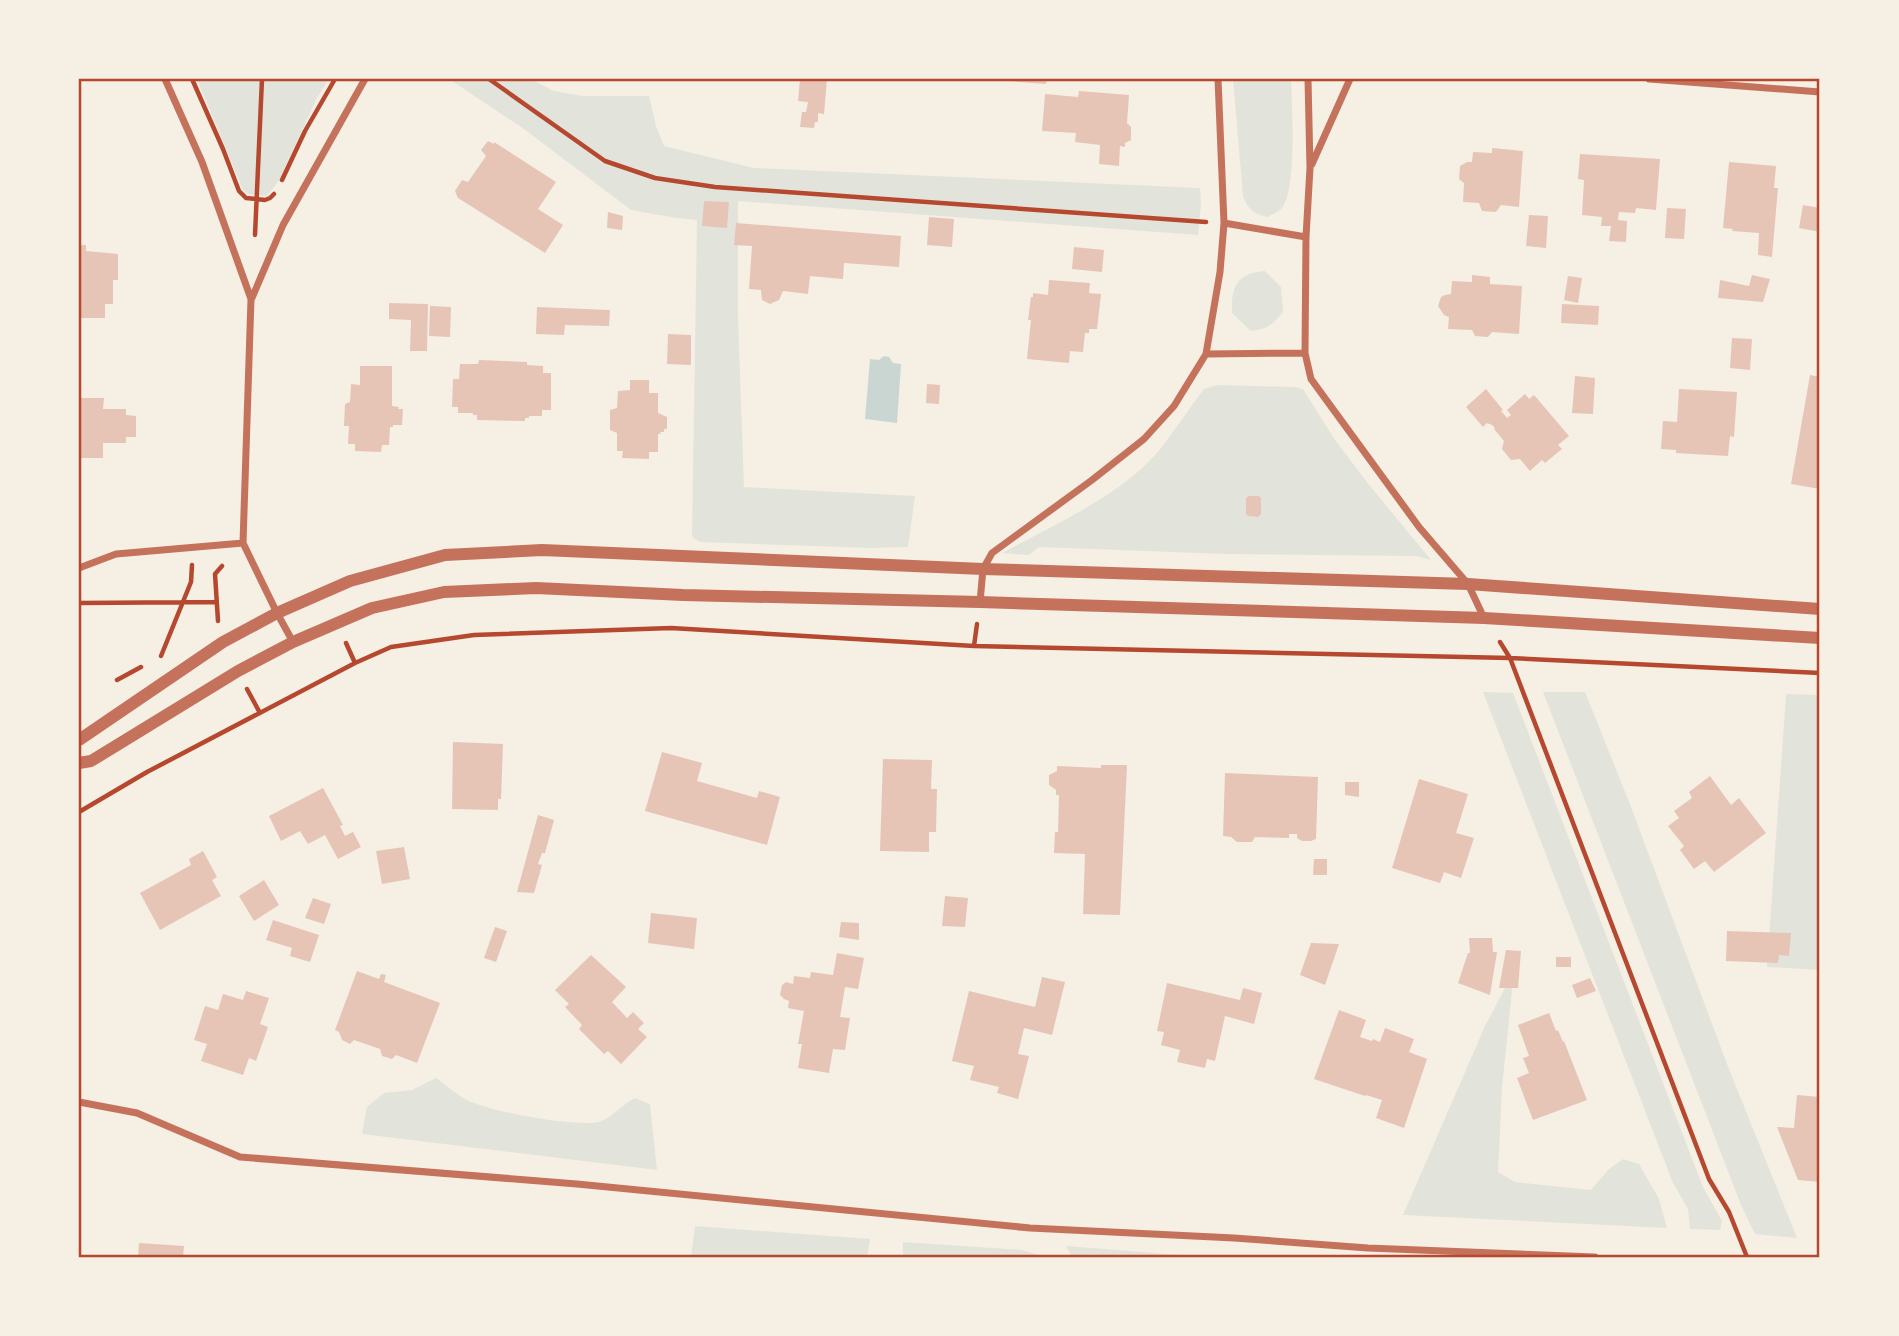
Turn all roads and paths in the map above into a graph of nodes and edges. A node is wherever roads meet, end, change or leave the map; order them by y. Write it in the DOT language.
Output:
graph roads {
  1 [pos="165,79"];
  2 [pos="192,79"];
  3 [pos="262,79"];
  4 [pos="335,79"];
  5 [pos="365,79"];
  6 [pos="489,79"];
  7 [pos="1218,79"];
  8 [pos="1308,79"];
  9 [pos="1350,79"];
  10 [pos="1649,79"];
  11 [pos="1820,92"];
  12 [pos="1310,168"];
  13 [pos="257,199"];
  14 [pos="1224,223"];
  15 [pos="255,237"];
  16 [pos="1307,237"];
  17 [pos="251,299"];
  18 [pos="1305,353"];
  19 [pos="1206,354"];
  20 [pos="243,543"];
  21 [pos="192,547"];
  22 [pos="79,568"];
  23 [pos="983,569"];
  24 [pos="1468,584"];
  25 [pos="216,602"];
  26 [pos="980,602"];
  27 [pos="79,603"];
  28 [pos="183,603"];
  29 [pos="1820,609"];
  30 [pos="277,613"];
  31 [pos="1484,618"];
  32 [pos="1820,638"];
  33 [pos="293,642"];
  34 [pos="160,656"];
  35 [pos="1510,658"];
  36 [pos="150,662"];
  37 [pos="1820,673"];
  38 [pos="117,680"];
  39 [pos="79,740"];
  40 [pos="79,763"];
  41 [pos="79,812"];
  42 [pos="79,1102"];
  43 [pos="1595,1257"];
  44 [pos="1747,1257"];
  1 -- 17 [label="street"];
  2 -- 13 [label="path"];
  3 -- 13 [label="path"];
  4 -- 13 [label="path"];
  5 -- 17 [label="street"];
  6 -- 14 [label="path"];
  7 -- 14 [label="street"];
  8 -- 12 [label="street"];
  9 -- 12 [label="street"];
  10 -- 11 [label="street"];
  12 -- 16 [label="street"];
  13 -- 15 [label="path"];
  14 -- 16 [label="street"];
  14 -- 19 [label="street"];
  16 -- 18 [label="street"];
  17 -- 20 [label="street"];
  18 -- 19 [label="street"];
  18 -- 24 [label="street"];
  19 -- 23 [label="street"];
  20 -- 21 [label="street"];
  20 -- 30 [label="street"];
  21 -- 22 [label="street"];
  21 -- 28 [label="path"];
  23 -- 24 [label="street"];
  23 -- 26 [label="street"];
  23 -- 30 [label="street"];
  24 -- 29 [label="street"];
  24 -- 31 [label="street"];
  25 -- 28 [label="path"];
  26 -- 31 [label="street"];
  26 -- 33 [label="street"];
  27 -- 28 [label="path"];
  28 -- 34 [label="path"];
  30 -- 33 [label="street"];
  30 -- 39 [label="street"];
  31 -- 32 [label="street"];
  33 -- 40 [label="street"];
  35 -- 37 [label="path"];
  35 -- 41 [label="path"];
  35 -- 44 [label="path"];
  36 -- 38 [label="path"];
  42 -- 43 [label="street"];
}
